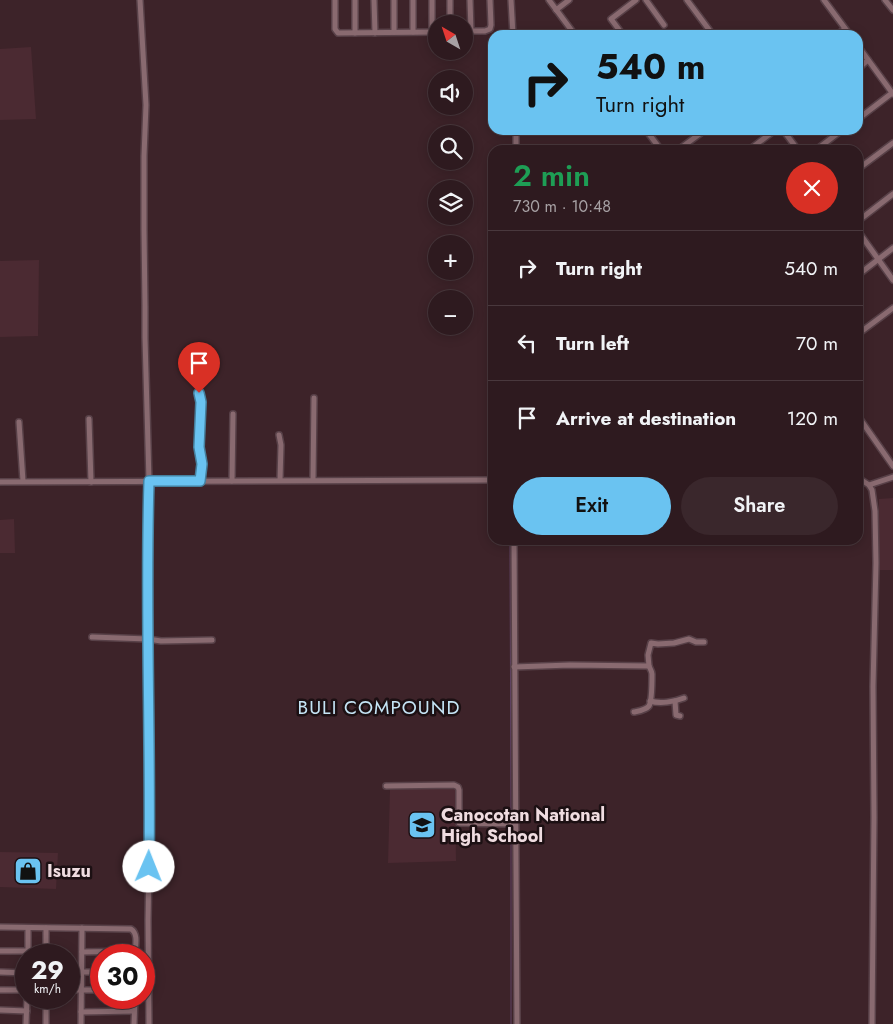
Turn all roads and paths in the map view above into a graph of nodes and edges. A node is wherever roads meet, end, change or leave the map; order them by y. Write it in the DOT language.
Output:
graph roads {
  1 [pos="140,0"];
  2 [pos="335,0"];
  3 [pos="355,0"];
  4 [pos="374,0"];
  5 [pos="394,0"];
  6 [pos="413,0"];
  7 [pos="432,0"];
  8 [pos="450,0"];
  9 [pos="470,0"];
  10 [pos="490,0"];
  11 [pos="511,0"];
  12 [pos="549,0"];
  13 [pos="569,0"];
  14 [pos="636,0"];
  15 [pos="646,0"];
  16 [pos="687,0"];
  17 [pos="824,0"];
  18 [pos="885,0"];
  19 [pos="556,10"];
  20 [pos="893,10"];
  21 [pos="433,15"];
  22 [pos="450,15"];
  23 [pos="470,15"];
  24 [pos="664,25"];
  25 [pos="845,29"];
  26 [pos="513,30"];
  27 [pos="571,30"];
  28 [pos="619,30"];
  29 [pos="709,30"];
  30 [pos="473,31"];
  31 [pos="394,32"];
  32 [pos="413,32"];
  33 [pos="428,32"];
  34 [pos="355,33"];
  35 [pos="375,33"];
  36 [pos="863,53"];
  37 [pos="868,60"];
  38 [pos="863,64"];
  39 [pos="893,93"];
  40 [pos="863,115"];
  41 [pos="698,135"];
  42 [pos="768,135"];
  43 [pos="836,135"];
  44 [pos="893,143"];
  45 [pos="685,145"];
  46 [pos="756,145"];
  47 [pos="822,145"];
  48 [pos="863,165"];
  49 [pos="893,194"];
  50 [pos="863,217"];
  51 [pos="863,238"];
  52 [pos="893,248"];
  53 [pos="878,259"];
  54 [pos="863,271"];
  55 [pos="893,280"];
  56 [pos="893,308"];
  57 [pos="863,330"];
  58 [pos="199,393"];
  59 [pos="314,398"];
  60 [pos="233,414"];
  61 [pos="89,419"];
  62 [pos="19,422"];
  63 [pos="863,423"];
  64 [pos="279,435"];
  65 [pos="893,466"];
  66 [pos="893,477"];
  67 [pos="280,480"];
  68 [pos="313,480"];
  69 [pos="488,480"];
  70 [pos="149,481"];
  71 [pos="200,481"];
  72 [pos="232,481"];
  73 [pos="863,481"];
  74 [pos="0,482"];
  75 [pos="23,482"];
  76 [pos="90,482"];
  77 [pos="869,485"];
  78 [pos="514,545"];
  79 [pos="92,637"];
  80 [pos="148,639"];
  81 [pos="212,640"];
  82 [pos="704,642"];
  83 [pos="649,666"];
  84 [pos="514,667"];
  85 [pos="684,698"];
  86 [pos="675,700"];
  87 [pos="650,702"];
  88 [pos="634,712"];
  89 [pos="680,716"];
  90 [pos="386,786"];
  91 [pos="515,824"];
  92 [pos="0,927"];
  93 [pos="28,928"];
  94 [pos="46,928"];
  95 [pos="82,928"];
  96 [pos="28,944"];
  97 [pos="46,944"];
  98 [pos="135,944"];
  99 [pos="148,944"];
  100 [pos="0,951"];
  101 [pos="15,952"];
  102 [pos="82,952"];
  103 [pos="90,952"];
  104 [pos="0,972"];
  105 [pos="82,972"];
  106 [pos="90,972"];
  107 [pos="15,973"];
  108 [pos="0,990"];
  109 [pos="15,990"];
  110 [pos="81,990"];
  111 [pos="90,990"];
  112 [pos="46,1009"];
  113 [pos="148,1009"];
  114 [pos="0,1010"];
  115 [pos="134,1010"];
  116 [pos="27,1011"];
  117 [pos="81,1012"];
  118 [pos="26,1024"];
  119 [pos="46,1024"];
  120 [pos="81,1024"];
  121 [pos="134,1024"];
  122 [pos="149,1024"];
  123 [pos="517,1024"];
  124 [pos="872,1024"];
  1 -- 70 [label="street"];
  2 -- 34 [label="street"];
  3 -- 34 [label="street"];
  4 -- 35 [label="street"];
  5 -- 31 [label="street"];
  6 -- 32 [label="street"];
  7 -- 21 [label="street"];
  8 -- 22 [label="street"];
  9 -- 23 [label="street"];
  10 -- 30 [label="street"];
  11 -- 26 [label="street"];
  12 -- 19 [label="street"];
  13 -- 19 [label="street"];
  14 -- 28 [label="street"];
  15 -- 24 [label="street"];
  16 -- 29 [label="street"];
  17 -- 25 [label="street"];
  18 -- 20 [label="street"];
  19 -- 27 [label="street"];
  31 -- 32 [label="street"];
  31 -- 35 [label="street"];
  32 -- 33 [label="street"];
  34 -- 35 [label="street"];
  36 -- 37 [label="street"];
  37 -- 38 [label="street"];
  37 -- 39 [label="street"];
  39 -- 40 [label="street"];
  41 -- 45 [label="street"];
  42 -- 46 [label="street"];
  43 -- 47 [label="street"];
  44 -- 48 [label="street"];
  49 -- 50 [label="street"];
  51 -- 53 [label="street"];
  52 -- 53 [label="street"];
  53 -- 54 [label="street"];
  53 -- 55 [label="street"];
  56 -- 57 [label="street"];
  58 -- 71 [label="street"];
  59 -- 68 [label="street"];
  60 -- 72 [label="street"];
  61 -- 76 [label="street"];
  62 -- 75 [label="street"];
  63 -- 65 [label="street"];
  64 -- 67 [label="street"];
  66 -- 77 [label="street"];
  67 -- 68 [label="street"];
  67 -- 72 [label="street"];
  68 -- 69 [label="street"];
  70 -- 71 [label="street"];
  70 -- 76 [label="street"];
  70 -- 80 [label="street"];
  71 -- 72 [label="street"];
  73 -- 77 [label="street"];
  74 -- 75 [label="street"];
  75 -- 76 [label="street"];
  77 -- 124 [label="street"];
  78 -- 84 [label="street"];
  79 -- 80 [label="street"];
  80 -- 81 [label="street"];
  80 -- 99 [label="street"];
  82 -- 83 [label="street"];
  83 -- 84 [label="street"];
  83 -- 87 [label="street"];
  84 -- 91 [label="street"];
  85 -- 86 [label="street"];
  86 -- 87 [label="street"];
  86 -- 89 [label="street"];
  87 -- 88 [label="street"];
  90 -- 91 [label="street"];
  91 -- 123 [label="street"];
  92 -- 93 [label="street"];
  93 -- 94 [label="street"];
  93 -- 96 [label="street"];
  94 -- 95 [label="street"];
  94 -- 97 [label="street"];
  95 -- 98 [label="street"];
  95 -- 102 [label="street"];
  100 -- 101 [label="street"];
  102 -- 103 [label="street"];
  102 -- 105 [label="street"];
  104 -- 107 [label="street"];
  105 -- 106 [label="street"];
  105 -- 110 [label="street"];
  108 -- 109 [label="street"];
  110 -- 111 [label="street"];
  110 -- 117 [label="street"];
  112 -- 119 [label="street"];
  113 -- 122 [label="street"];
  114 -- 116 [label="street"];
  115 -- 117 [label="street"];
  115 -- 121 [label="street"];
  116 -- 118 [label="street"];
  117 -- 120 [label="street"];
}
